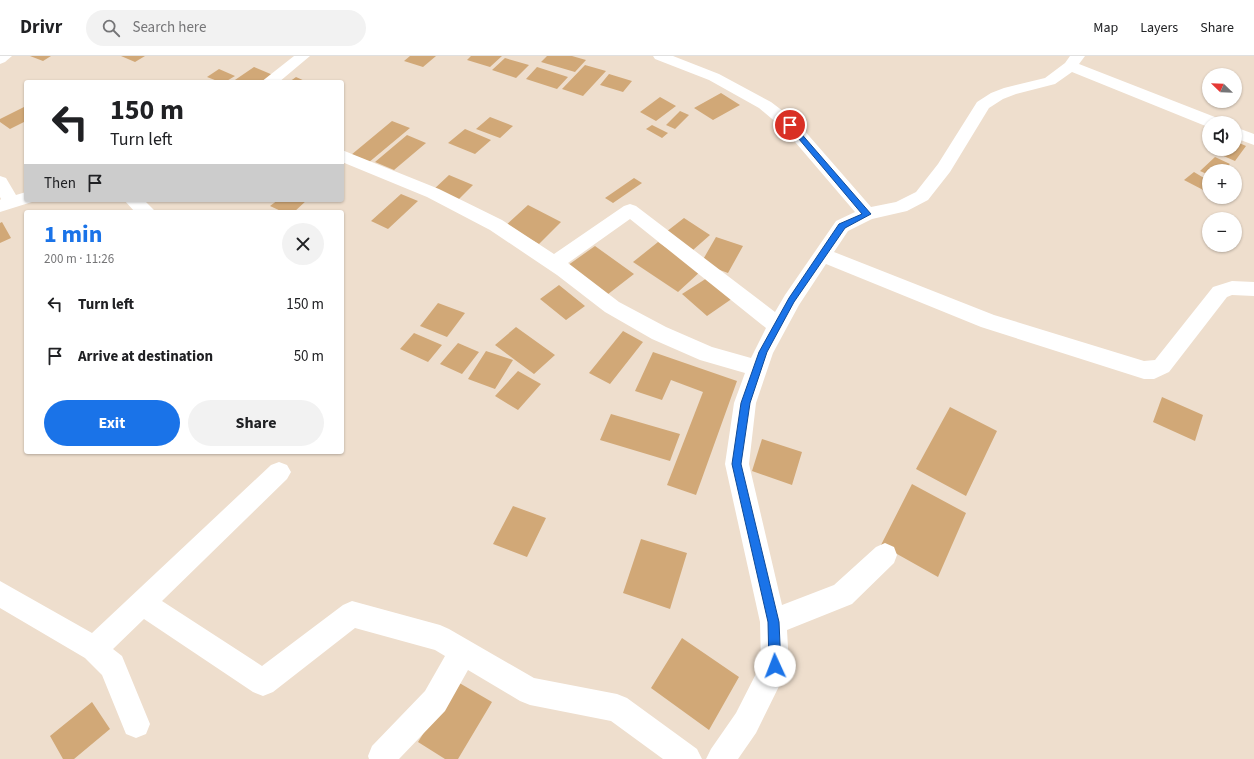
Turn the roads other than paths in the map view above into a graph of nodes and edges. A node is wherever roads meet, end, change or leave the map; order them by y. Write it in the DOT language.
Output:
graph roads {
  1 [pos="5,56"];
  2 [pos="303,56"];
  3 [pos="660,56"];
  4 [pos="0,59"];
  5 [pos="1074,61"];
  6 [pos="272,80"];
  7 [pos="1202,118"];
  8 [pos="1242,135"];
  9 [pos="1254,140"];
  10 [pos="344,157"];
  11 [pos="0,182"];
  12 [pos="13,202"];
  13 [pos="135,202"];
  14 [pos="145,210"];
  15 [pos="867,214"];
  16 [pos="823,255"];
  17 [pos="555,263"];
  18 [pos="1254,289"];
  19 [pos="778,326"];
  20 [pos="757,368"];
  21 [pos="279,472"];
  22 [pos="885,555"];
  23 [pos="0,594"];
  24 [pos="142,603"];
  25 [pos="773,622"];
  26 [pos="94,649"];
  27 [pos="463,652"];
  28 [pos="136,724"];
  29 [pos="382,756"];
  30 [pos="730,756"];
  31 [pos="687,759"];
  1 -- 4 [label="street"];
  2 -- 6 [label="street"];
  3 -- 15 [label="street"];
  5 -- 7 [label="street"];
  5 -- 15 [label="street"];
  8 -- 9 [label="street"];
  10 -- 17 [label="street"];
  11 -- 12 [label="street"];
  13 -- 14 [label="street"];
  15 -- 16 [label="street"];
  16 -- 18 [label="street"];
  16 -- 19 [label="street"];
  17 -- 19 [label="street"];
  17 -- 20 [label="street"];
  19 -- 20 [label="street"];
  20 -- 25 [label="street"];
  21 -- 24 [label="street"];
  22 -- 25 [label="street"];
  23 -- 26 [label="street"];
  24 -- 26 [label="street"];
  24 -- 27 [label="street"];
  25 -- 30 [label="street"];
  26 -- 28 [label="street"];
  27 -- 29 [label="street"];
  27 -- 31 [label="street"];
}
